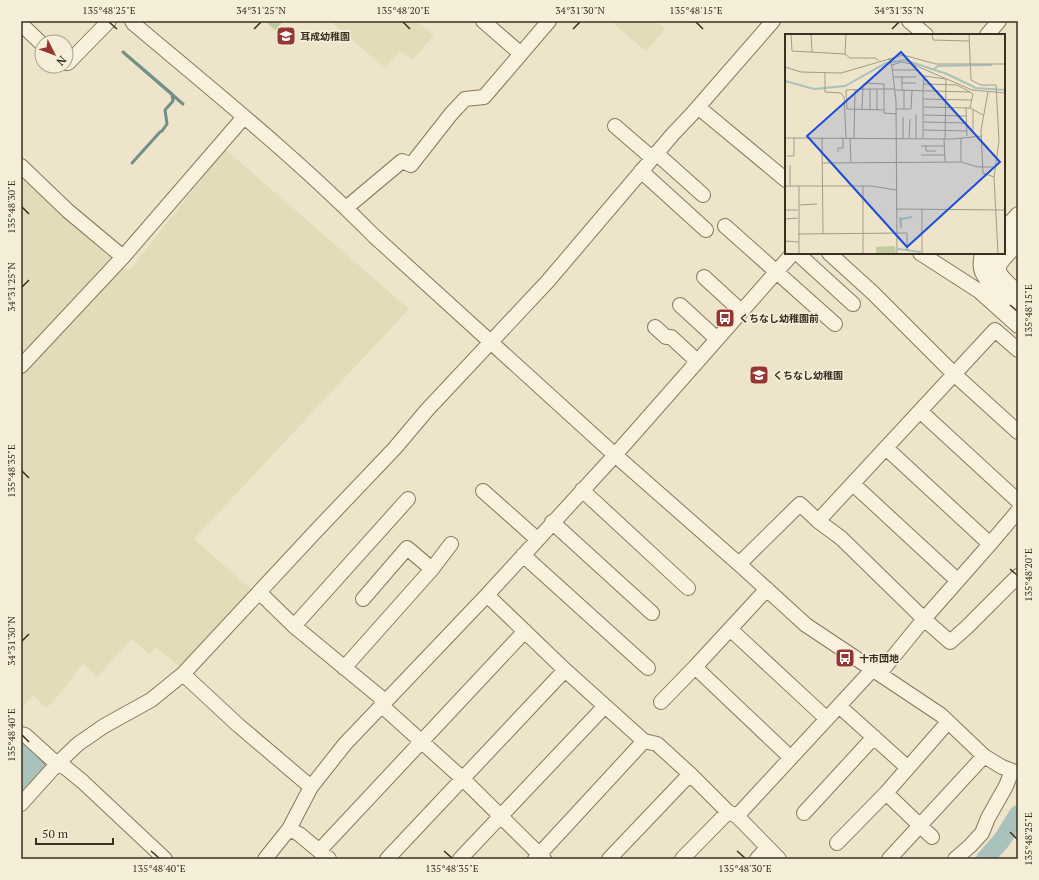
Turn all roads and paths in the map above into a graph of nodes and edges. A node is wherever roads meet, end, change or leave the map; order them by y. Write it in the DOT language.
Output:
graph roads {
  1 [pos="109,21"];
  2 [pos="132,21"];
  3 [pos="483,21"];
  4 [pos="549,21"];
  5 [pos="773,21"];
  6 [pos="909,21"];
  7 [pos="999,21"];
  8 [pos="21,24"];
  9 [pos="925,34"];
  10 [pos="988,34"];
  11 [pos="34,36"];
  12 [pos="521,54"];
  13 [pos="74,57"];
  14 [pos="698,107"];
  15 [pos="244,117"];
  16 [pos="615,126"];
  17 [pos="654,156"];
  18 [pos="21,166"];
  19 [pos="641,171"];
  20 [pos="785,179"];
  21 [pos="702,195"];
  22 [pos="346,208"];
  23 [pos="1018,214"];
  24 [pos="724,226"];
  25 [pos="1005,228"];
  26 [pos="1018,229"];
  27 [pos="706,230"];
  28 [pos="1005,242"];
  29 [pos="1018,244"];
  30 [pos="792,254"];
  31 [pos="798,254"];
  32 [pos="830,254"];
  33 [pos="922,254"];
  34 [pos="982,254"];
  35 [pos="994,254"];
  36 [pos="123,257"];
  37 [pos="777,272"];
  38 [pos="704,276"];
  39 [pos="1002,278"];
  40 [pos="1018,292"];
  41 [pos="853,304"];
  42 [pos="680,305"];
  43 [pos="1018,308"];
  44 [pos="741,311"];
  45 [pos="835,324"];
  46 [pos="1018,326"];
  47 [pos="655,327"];
  48 [pos="717,339"];
  49 [pos="492,343"];
  50 [pos="1018,350"];
  51 [pos="697,361"];
  52 [pos="21,366"];
  53 [pos="954,374"];
  54 [pos="920,411"];
  55 [pos="1018,432"];
  56 [pos="886,448"];
  57 [pos="615,455"];
  58 [pos="853,484"];
  59 [pos="582,490"];
  60 [pos="483,491"];
  61 [pos="408,499"];
  62 [pos="1018,501"];
  63 [pos="1018,512"];
  64 [pos="818,521"];
  65 [pos="552,522"];
  66 [pos="537,539"];
  67 [pos="451,544"];
  68 [pos="990,544"];
  69 [pos="523,555"];
  70 [pos="739,564"];
  71 [pos="432,569"];
  72 [pos="1018,576"];
  73 [pos="957,580"];
  74 [pos="688,588"];
  75 [pos="767,589"];
  76 [pos="259,592"];
  77 [pos="487,595"];
  78 [pos="363,599"];
  79 [pos="652,613"];
  80 [pos="924,619"];
  81 [pos="294,626"];
  82 [pos="730,629"];
  83 [pos="525,631"];
  84 [pos="695,667"];
  85 [pos="344,668"];
  86 [pos="648,668"];
  87 [pos="565,670"];
  88 [pos="876,671"];
  89 [pos="183,674"];
  90 [pos="661,702"];
  91 [pos="383,703"];
  92 [pos="605,706"];
  93 [pos="839,706"];
  94 [pos="827,718"];
  95 [pos="948,722"];
  96 [pos="21,734"];
  97 [pos="874,737"];
  98 [pos="644,741"];
  99 [pos="421,743"];
  100 [pos="984,756"];
  101 [pos="791,758"];
  102 [pos="57,764"];
  103 [pos="908,768"];
  104 [pos="1015,772"];
  105 [pos="690,774"];
  106 [pos="463,779"];
  107 [pos="311,786"];
  108 [pos="886,793"];
  109 [pos="21,804"];
  110 [pos="733,814"];
  111 [pos="804,814"];
  112 [pos="500,817"];
  113 [pos="919,825"];
  114 [pos="289,829"];
  115 [pos="932,837"];
  116 [pos="837,843"];
  117 [pos="767,848"];
  118 [pos="324,855"];
  119 [pos="539,858"];
  120 [pos="165,859"];
  121 [pos="265,859"];
  122 [pos="387,859"];
  123 [pos="460,859"];
  124 [pos="609,859"];
  125 [pos="682,859"];
  126 [pos="757,859"];
  127 [pos="779,859"];
  128 [pos="889,859"];
  129 [pos="955,859"];
  1 -- 13 [label="street"];
  2 -- 15 [label="street"];
  3 -- 12 [label="street"];
  4 -- 12 [label="street"];
  5 -- 14 [label="street"];
  6 -- 9 [label="street"];
  7 -- 10 [label="street"];
  8 -- 11 [label="street"];
  12 -- 22 [label="street"];
  14 -- 17 [label="street"];
  14 -- 20 [label="street"];
  15 -- 22 [label="street"];
  15 -- 36 [label="street"];
  16 -- 17 [label="street"];
  17 -- 19 [label="street"];
  17 -- 21 [label="street"];
  18 -- 36 [label="street"];
  19 -- 27 [label="street"];
  19 -- 49 [label="street"];
  22 -- 49 [label="street"];
  23 -- 25 [label="street"];
  24 -- 37 [label="street"];
  26 -- 28 [label="street"];
  29 -- 39 [label="street"];
  30 -- 37 [label="street"];
  31 -- 41 [label="street"];
  32 -- 53 [label="street"];
  33 -- 46 [label="street"];
  34 -- 43 [label="street"];
  35 -- 39 [label="street"];
  36 -- 52 [label="street"];
  37 -- 44 [label="street"];
  37 -- 45 [label="street"];
  38 -- 44 [label="street"];
  39 -- 40 [label="street"];
  42 -- 48 [label="street"];
  44 -- 48 [label="street"];
  47 -- 51 [label="street"];
  48 -- 51 [label="street"];
  49 -- 57 [label="street"];
  49 -- 76 [label="street"];
  50 -- 53 [label="street"];
  51 -- 57 [label="street"];
  53 -- 54 [label="street"];
  53 -- 55 [label="street"];
  54 -- 56 [label="street"];
  54 -- 62 [label="street"];
  56 -- 58 [label="street"];
  56 -- 68 [label="street"];
  57 -- 59 [label="street"];
  57 -- 70 [label="street"];
  58 -- 64 [label="street"];
  58 -- 73 [label="street"];
  59 -- 65 [label="street"];
  59 -- 74 [label="street"];
  60 -- 66 [label="street"];
  61 -- 81 [label="street"];
  63 -- 68 [label="street"];
  64 -- 70 [label="street"];
  64 -- 80 [label="street"];
  65 -- 66 [label="street"];
  65 -- 79 [label="street"];
  66 -- 69 [label="street"];
  67 -- 71 [label="street"];
  68 -- 73 [label="street"];
  69 -- 77 [label="street"];
  69 -- 86 [label="street"];
  70 -- 75 [label="street"];
  71 -- 78 [label="street"];
  71 -- 85 [label="street"];
  72 -- 80 [label="street"];
  73 -- 80 [label="street"];
  75 -- 82 [label="street"];
  75 -- 88 [label="street"];
  76 -- 81 [label="street"];
  76 -- 89 [label="street"];
  77 -- 83 [label="street"];
  77 -- 91 [label="street"];
  80 -- 88 [label="street"];
  81 -- 85 [label="street"];
  82 -- 84 [label="street"];
  82 -- 94 [label="street"];
  83 -- 87 [label="street"];
  83 -- 99 [label="street"];
  84 -- 90 [label="street"];
  84 -- 101 [label="street"];
  85 -- 91 [label="street"];
  87 -- 92 [label="street"];
  87 -- 106 [label="street"];
  88 -- 93 [label="street"];
  88 -- 95 [label="street"];
  89 -- 102 [label="street"];
  89 -- 107 [label="street"];
  91 -- 99 [label="street"];
  91 -- 107 [label="street"];
  92 -- 98 [label="street"];
  92 -- 112 [label="street"];
  93 -- 94 [label="street"];
  93 -- 97 [label="street"];
  94 -- 101 [label="street"];
  95 -- 100 [label="street"];
  95 -- 103 [label="street"];
  96 -- 102 [label="street"];
  97 -- 103 [label="street"];
  97 -- 111 [label="street"];
  98 -- 105 [label="street"];
  98 -- 119 [label="street"];
  99 -- 106 [label="street"];
  99 -- 118 [label="street"];
  100 -- 104 [label="street"];
  100 -- 113 [label="street"];
  101 -- 110 [label="street"];
  102 -- 109 [label="street"];
  102 -- 120 [label="street"];
  103 -- 108 [label="street"];
  104 -- 129 [label="street"];
  105 -- 110 [label="street"];
  105 -- 124 [label="street"];
  106 -- 112 [label="street"];
  106 -- 122 [label="street"];
  107 -- 114 [label="street"];
  108 -- 113 [label="street"];
  108 -- 116 [label="street"];
  110 -- 117 [label="street"];
  110 -- 125 [label="street"];
  112 -- 119 [label="street"];
  112 -- 123 [label="street"];
  113 -- 115 [label="street"];
  113 -- 128 [label="street"];
  114 -- 118 [label="street"];
  114 -- 121 [label="street"];
  117 -- 126 [label="street"];
  117 -- 127 [label="street"];
}
